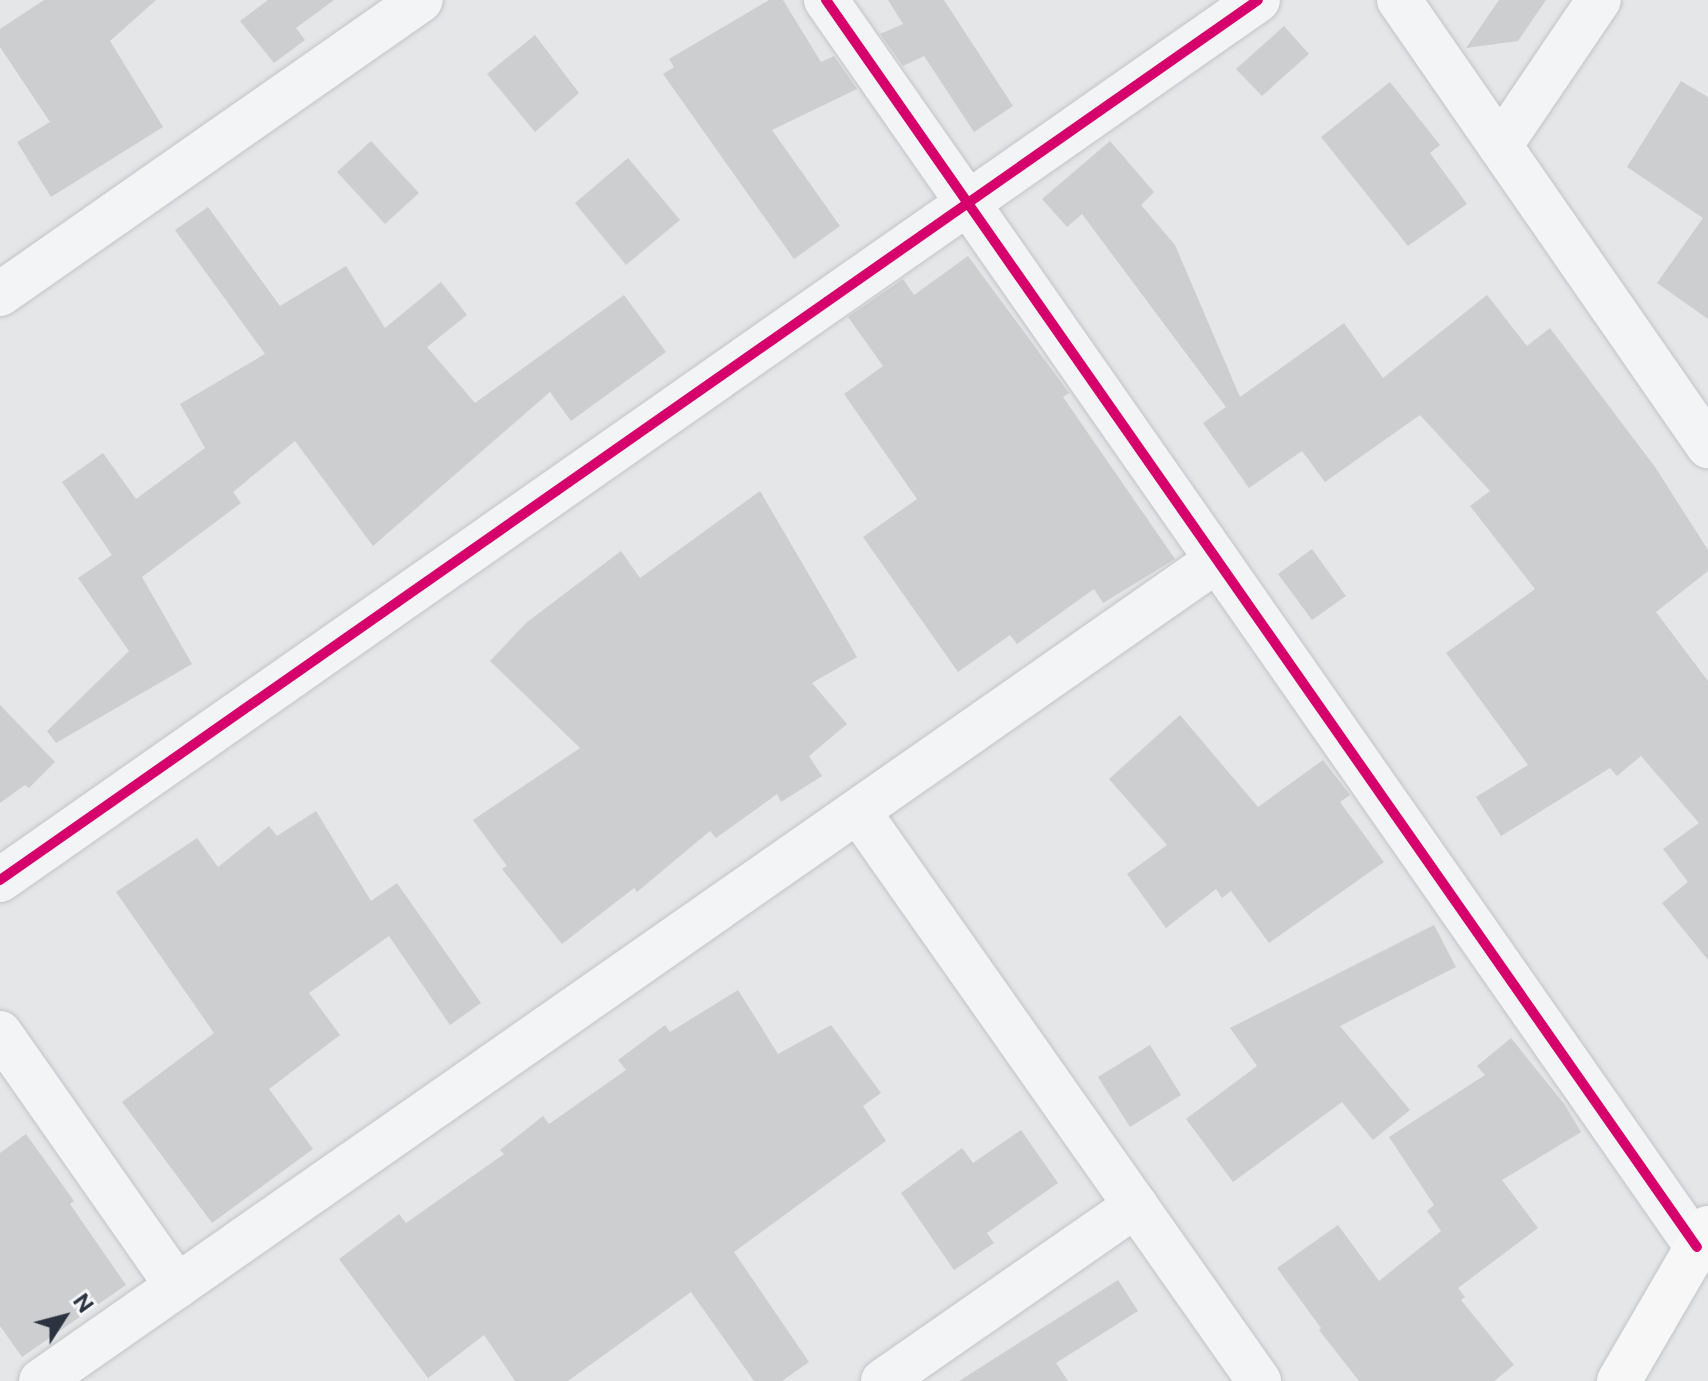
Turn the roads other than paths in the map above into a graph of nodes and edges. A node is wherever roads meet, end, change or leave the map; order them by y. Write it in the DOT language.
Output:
graph roads {
  1 [pos="421,0"];
  2 [pos="826,0"];
  3 [pos="1258,0"];
  4 [pos="1399,0"];
  5 [pos="1599,0"];
  6 [pos="1500,146"];
  7 [pos="968,202"];
  8 [pos="2,289"];
  9 [pos="1708,446"];
  10 [pos="1217,560"];
  11 [pos="858,811"];
  12 [pos="0,880"];
  13 [pos="0,1033"];
  14 [pos="1136,1205"];
  15 [pos="1702,1237"];
  16 [pos="177,1286"];
  17 [pos="41,1381"];
  18 [pos="883,1381"];
  19 [pos="1259,1381"];
  20 [pos="1619,1381"];
  1 -- 8 [label="street"];
  2 -- 7 [label="street"];
  3 -- 7 [label="street"];
  4 -- 6 [label="street"];
  5 -- 6 [label="street"];
  6 -- 9 [label="street"];
  7 -- 10 [label="street"];
  7 -- 12 [label="street"];
  10 -- 11 [label="street"];
  10 -- 15 [label="street"];
  11 -- 14 [label="street"];
  11 -- 16 [label="street"];
  13 -- 16 [label="street"];
  14 -- 18 [label="street"];
  14 -- 19 [label="street"];
  15 -- 20 [label="street"];
  16 -- 17 [label="street"];
}
